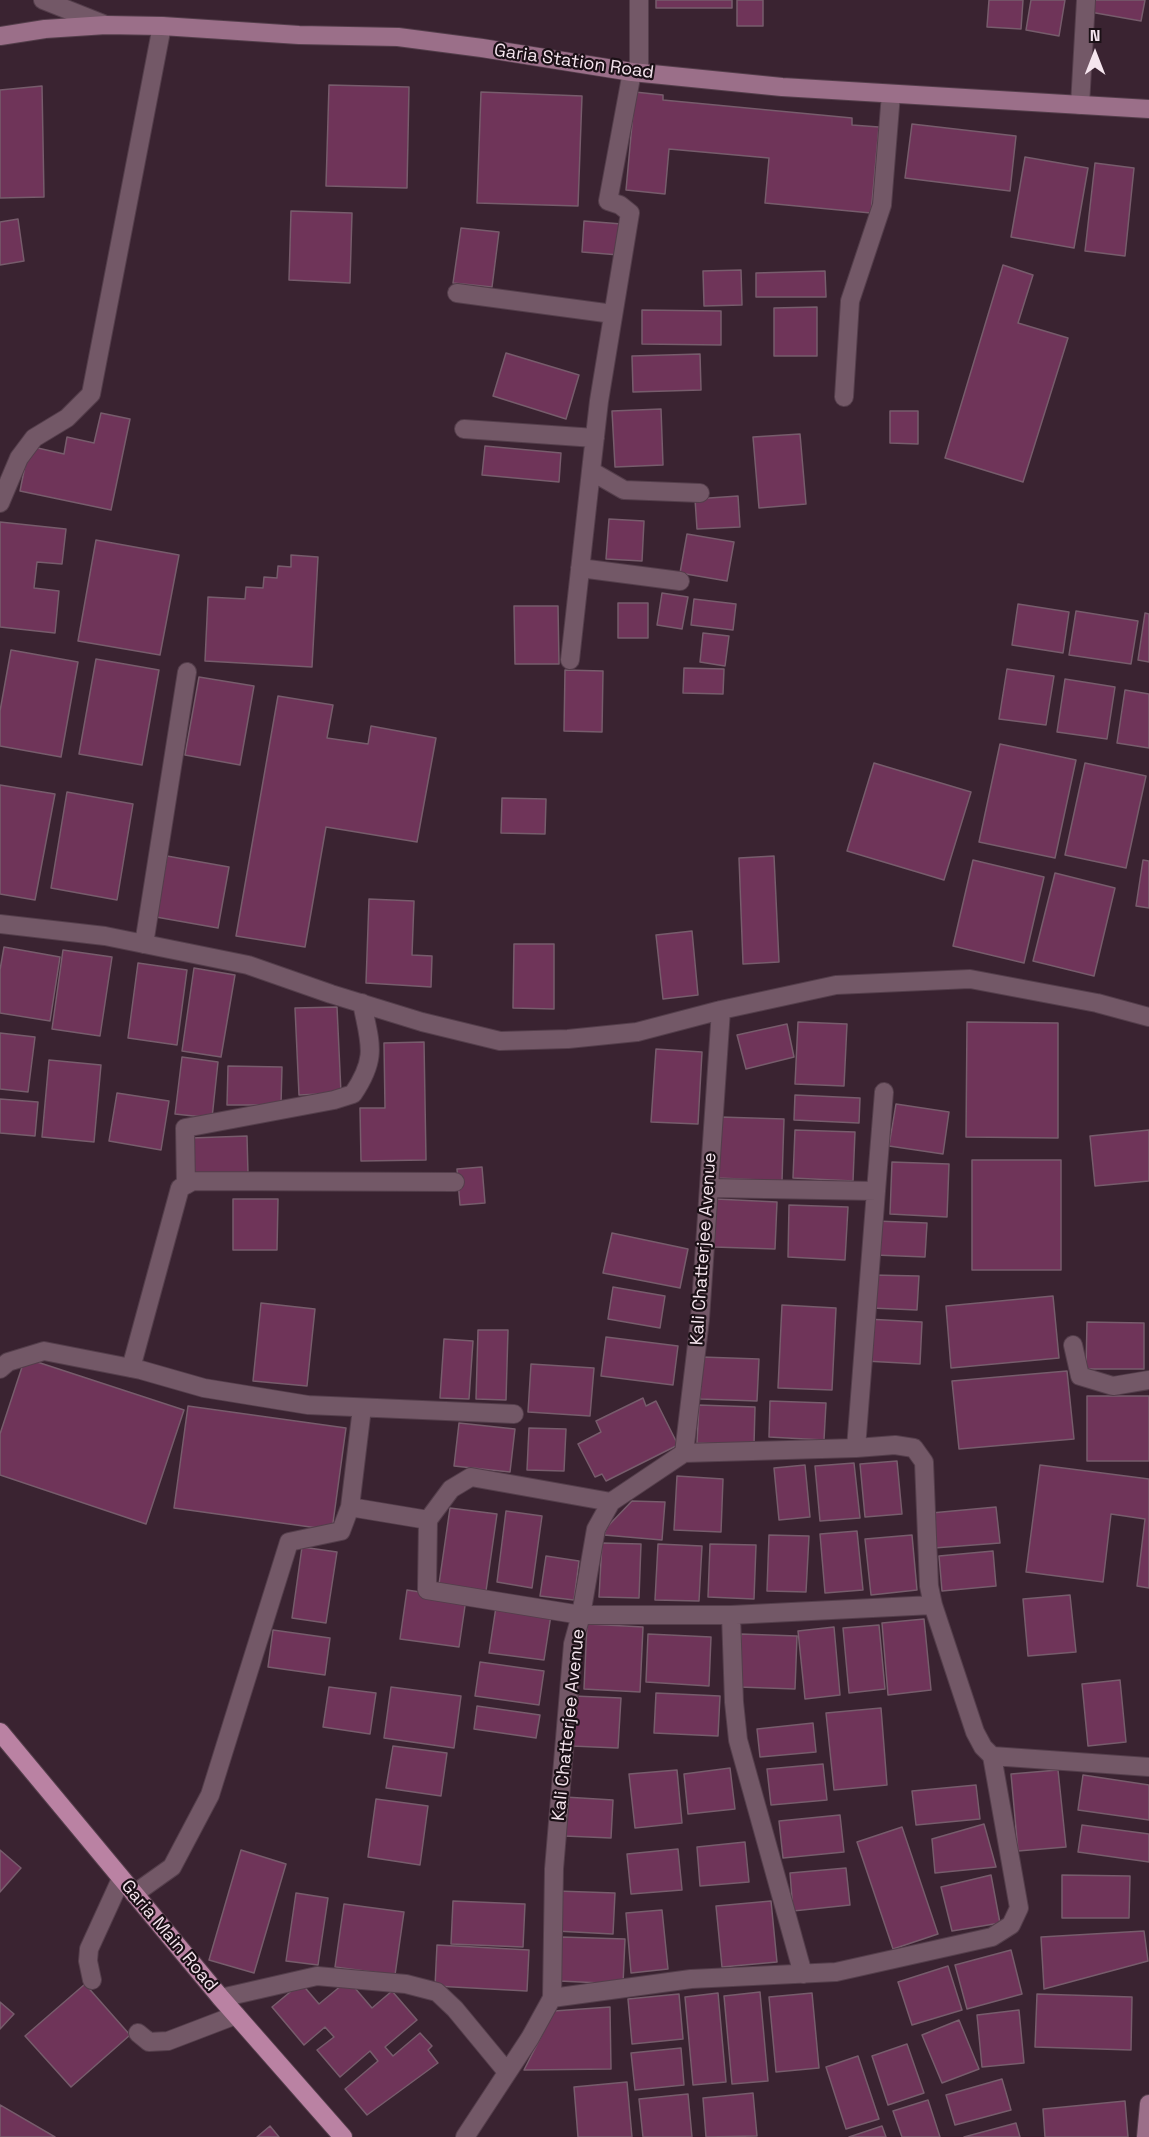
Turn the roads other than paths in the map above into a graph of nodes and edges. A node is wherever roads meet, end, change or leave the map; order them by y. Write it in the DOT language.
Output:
graph roads {
  1 [pos="43,0"];
  2 [pos="639,0"];
  3 [pos="1086,0"];
  4 [pos="106,25"];
  5 [pos="162,26"];
  6 [pos="0,36"];
  7 [pos="635,72"];
  8 [pos="891,94"];
  9 [pos="1080,105"];
  10 [pos="1141,108"];
  11 [pos="1149,122"];
  12 [pos="457,293"];
  13 [pos="613,314"];
  14 [pos="844,397"];
  15 [pos="464,429"];
  16 [pos="595,438"];
  17 [pos="591,471"];
  18 [pos="700,493"];
  19 [pos="0,503"];
  20 [pos="580,568"];
  21 [pos="680,581"];
  22 [pos="570,660"];
  23 [pos="187,672"];
  24 [pos="0,924"];
  25 [pos="144,944"];
  26 [pos="362,1004"];
  27 [pos="721,1010"];
  28 [pos="1149,1017"];
  29 [pos="885,1092"];
  30 [pos="455,1182"];
  31 [pos="186,1185"];
  32 [pos="709,1188"];
  33 [pos="876,1191"];
  34 [pos="1072,1345"];
  35 [pos="131,1368"];
  36 [pos="0,1369"];
  37 [pos="1149,1380"];
  38 [pos="362,1408"];
  39 [pos="514,1414"];
  40 [pos="856,1448"];
  41 [pos="684,1453"];
  42 [pos="611,1502"];
  43 [pos="350,1507"];
  44 [pos="428,1520"];
  45 [pos="933,1605"];
  46 [pos="581,1615"];
  47 [pos="731,1615"];
  48 [pos="0,1732"];
  49 [pos="992,1756"];
  50 [pos="1149,1767"];
  51 [pos="122,1880"];
  52 [pos="134,1894"];
  53 [pos="803,1974"];
  54 [pos="92,1980"];
  55 [pos="221,1998"];
  56 [pos="552,1998"];
  57 [pos="236,2014"];
  58 [pos="138,2032"];
  59 [pos="507,2072"];
  60 [pos="1149,2104"];
  61 [pos="343,2137"];
  62 [pos="465,2137"];
  63 [pos="1146,2137"];
  1 -- 4 [label="street"];
  2 -- 7 [label="street"];
  3 -- 9 [label="street"];
  4 -- 5 [label="main road, Garia Station Road"];
  4 -- 6 [label="main road, Garia Station Road"];
  5 -- 7 [label="main road, Garia Station Road"];
  5 -- 19 [label="street"];
  7 -- 8 [label="main road, Garia Station Road"];
  7 -- 13 [label="street"];
  8 -- 9 [label="main road, Garia Station Road"];
  8 -- 14 [label="street"];
  9 -- 10 [label="main road, Garia Station Road"];
  10 -- 11 [label="main road"];
  12 -- 13 [label="street"];
  13 -- 16 [label="street"];
  15 -- 16 [label="street"];
  16 -- 17 [label="street"];
  17 -- 18 [label="street"];
  17 -- 20 [label="street"];
  20 -- 21 [label="street"];
  20 -- 22 [label="street"];
  23 -- 25 [label="street"];
  24 -- 25 [label="street"];
  25 -- 26 [label="street"];
  26 -- 27 [label="street"];
  26 -- 31 [label="street"];
  27 -- 28 [label="street"];
  27 -- 32 [label="street, Kali Chatterjee Avenue"];
  29 -- 33 [label="street"];
  30 -- 31 [label="street"];
  31 -- 35 [label="street"];
  32 -- 33 [label="street"];
  32 -- 41 [label="street, Kali Chatterjee Avenue"];
  33 -- 40 [label="street"];
  34 -- 37 [label="street"];
  35 -- 36 [label="street"];
  35 -- 38 [label="street"];
  38 -- 39 [label="street"];
  38 -- 43 [label="street"];
  40 -- 41 [label="street"];
  40 -- 45 [label="street"];
  41 -- 42 [label="street, Kali Chatterjee Avenue"];
  42 -- 44 [label="street"];
  42 -- 46 [label="street, Kali Chatterjee Avenue"];
  43 -- 44 [label="street"];
  43 -- 52 [label="street"];
  44 -- 46 [label="street"];
  45 -- 47 [label="street"];
  45 -- 49 [label="street"];
  46 -- 47 [label="street"];
  46 -- 56 [label="street, Kali Chatterjee Avenue"];
  47 -- 53 [label="street"];
  48 -- 51 [label="main road, Garia Main Road"];
  49 -- 50 [label="street"];
  49 -- 53 [label="street"];
  51 -- 52 [label="main road, Garia Main Road"];
  51 -- 54 [label="street"];
  52 -- 55 [label="main road, Garia Main Road"];
  53 -- 56 [label="street"];
  55 -- 57 [label="main road, Garia Main Road"];
  55 -- 59 [label="street"];
  56 -- 59 [label="street, Kali Chatterjee Avenue"];
  57 -- 58 [label="street"];
  57 -- 61 [label="main road, Garia Main Road"];
  59 -- 62 [label="street, Kali Chatterjee Avenue"];
  60 -- 63 [label="main road"];
}
